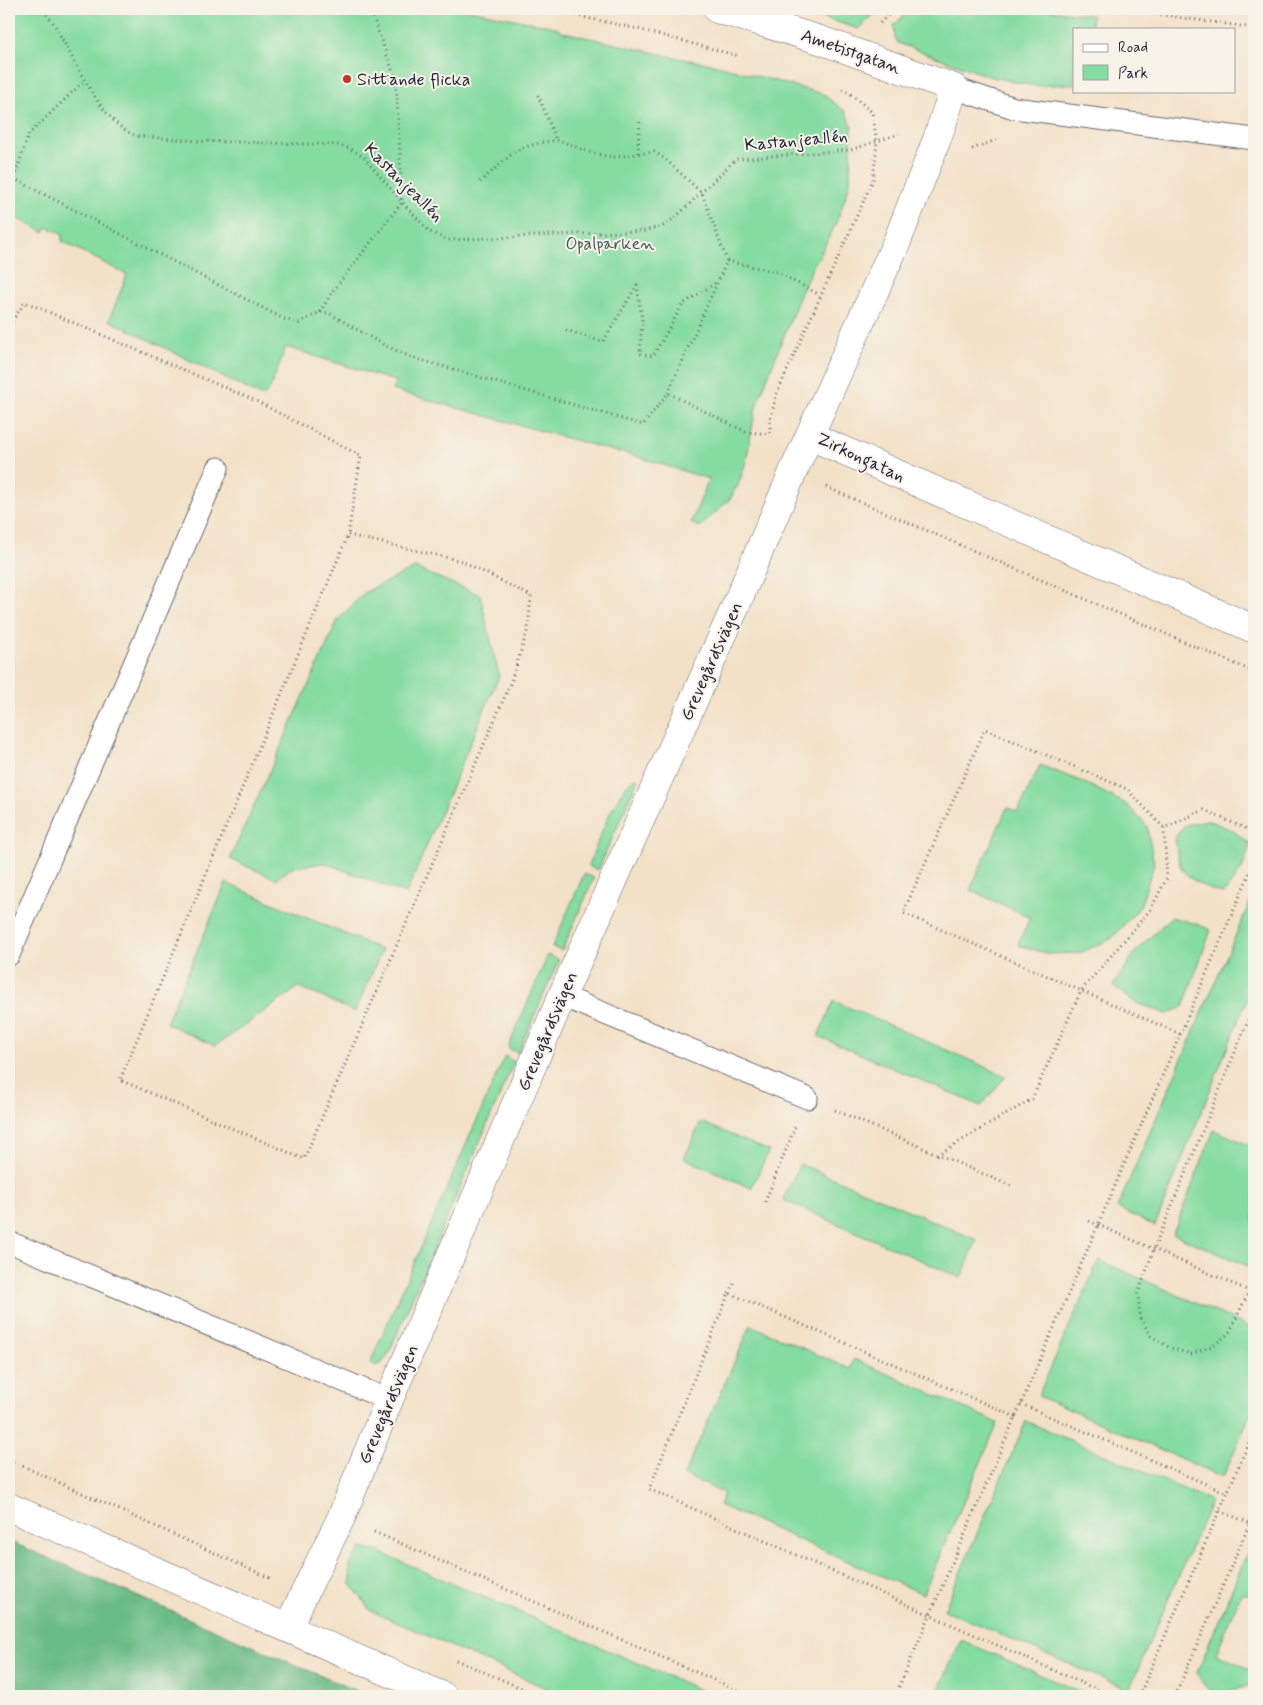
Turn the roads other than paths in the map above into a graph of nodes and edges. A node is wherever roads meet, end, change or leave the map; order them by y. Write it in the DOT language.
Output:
graph roads {
  1 [pos="717,9"];
  2 [pos="954,88"];
  3 [pos="1254,139"];
  4 [pos="810,436"];
  5 [pos="218,468"];
  6 [pos="1254,628"];
  7 [pos="9,955"];
  8 [pos="562,996"];
  9 [pos="807,1098"];
  10 [pos="9,1242"];
  11 [pos="389,1400"];
  12 [pos="9,1507"];
  13 [pos="288,1628"];
  14 [pos="443,1696"];
  1 -- 2 [label="street, Ametistgatan"];
  2 -- 3 [label="lane"];
  2 -- 4 [label="street, Zirkongatan"];
  4 -- 6 [label="street, Zirkongatan"];
  4 -- 8 [label="street, Grevegårdsvägen"];
  5 -- 7 [label="lane"];
  8 -- 9 [label="lane"];
  8 -- 11 [label="street, Grevegårdsvägen"];
  10 -- 11 [label="lane"];
  11 -- 13 [label="street, Grevegårdsvägen"];
  12 -- 13 [label="street"];
  13 -- 14 [label="street"];
}
